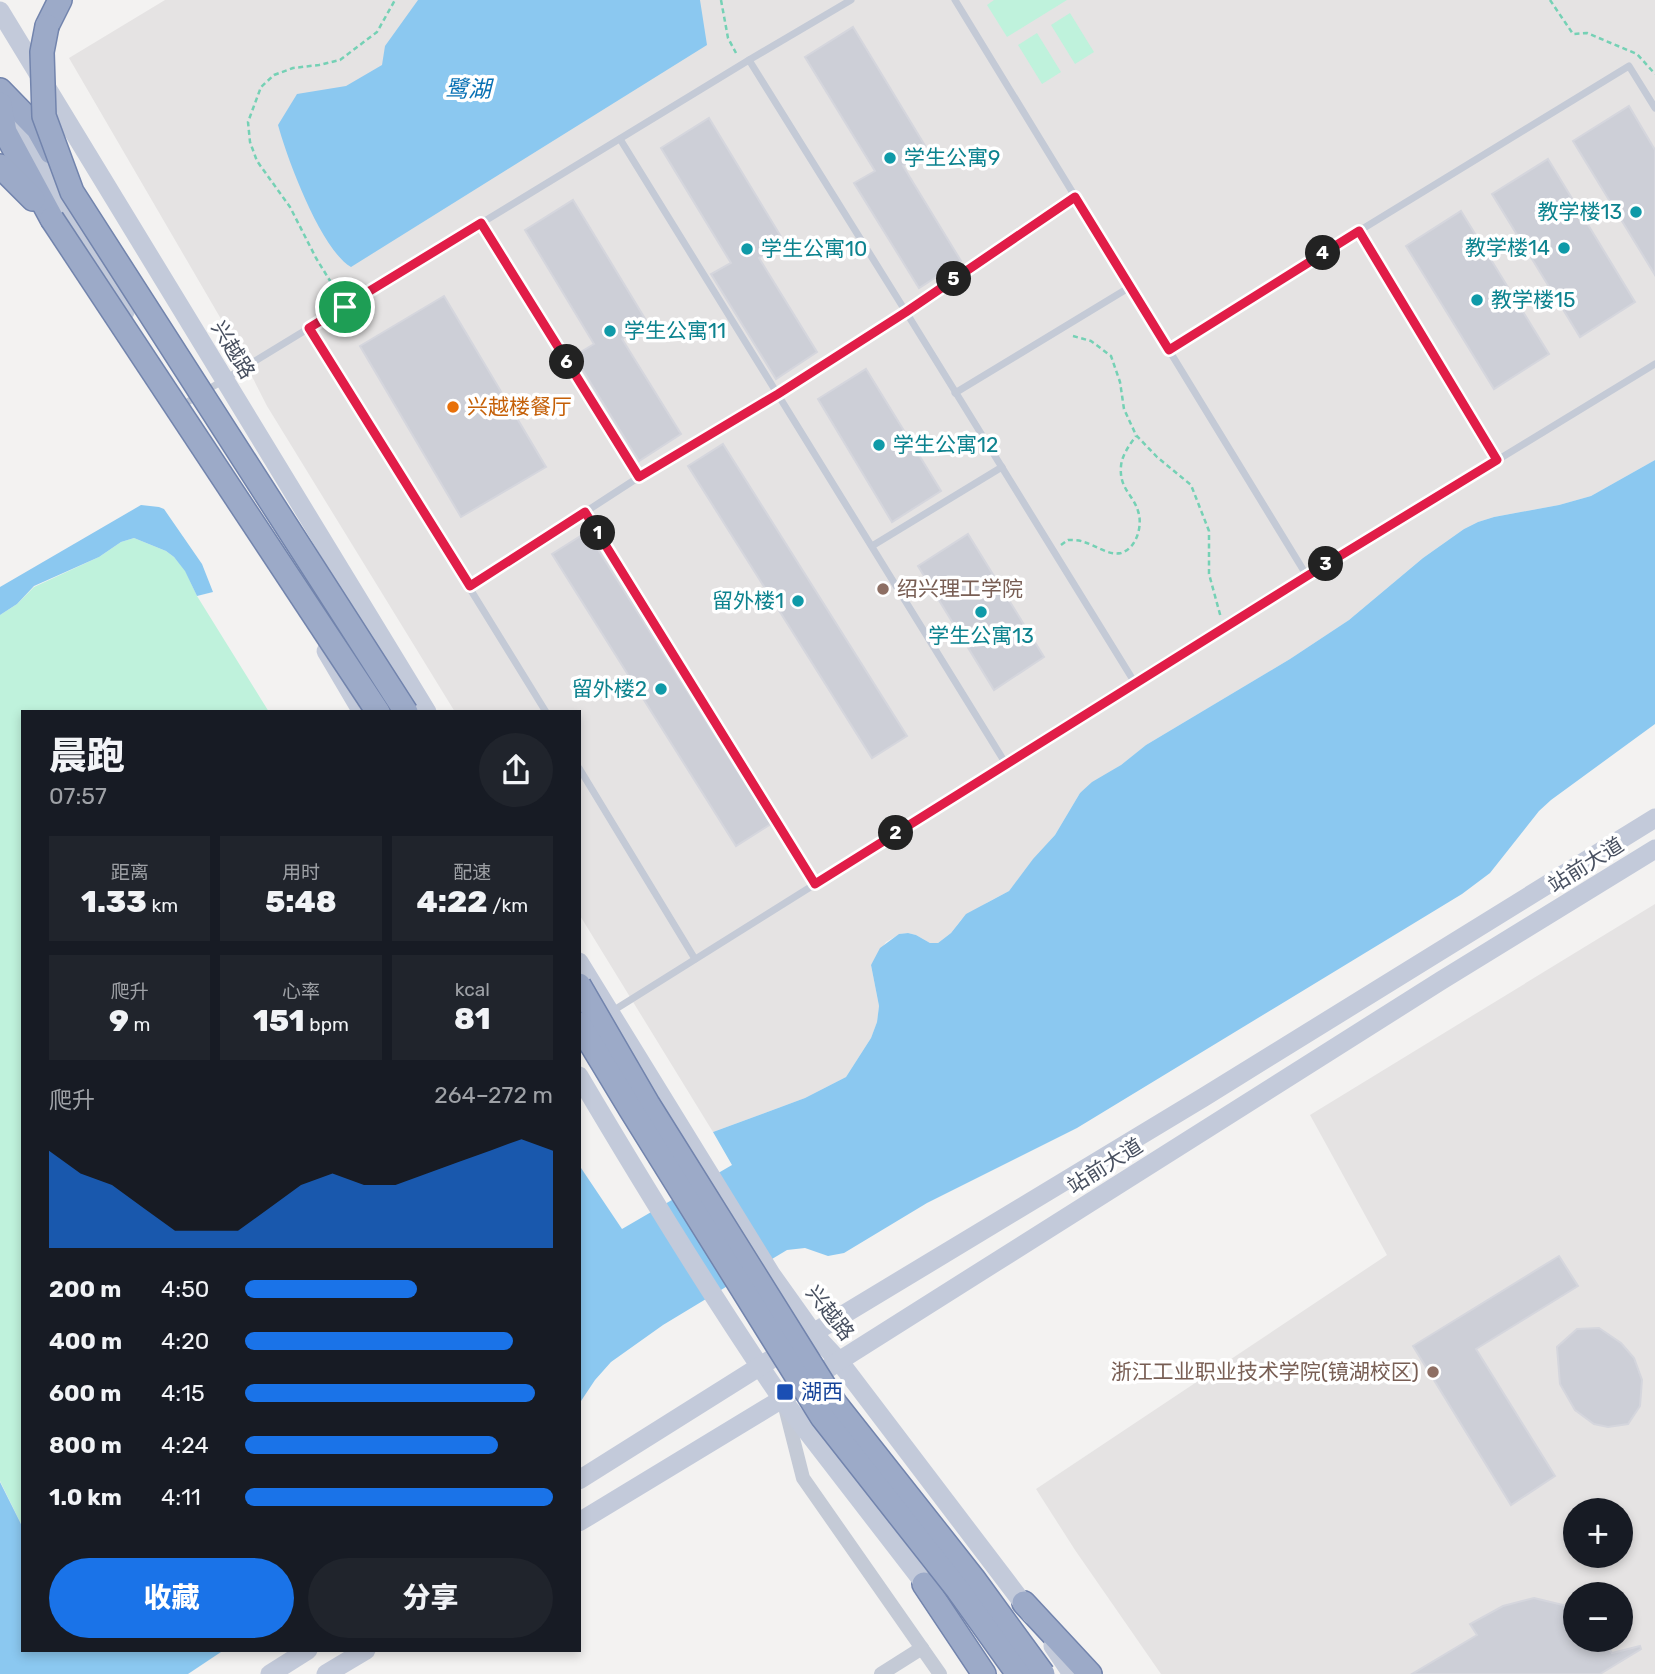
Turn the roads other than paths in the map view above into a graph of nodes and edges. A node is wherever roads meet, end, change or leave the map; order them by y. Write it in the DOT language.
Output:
graph roads {
  1 [pos="60,0"];
  2 [pos="851,0"];
  3 [pos="955,0"];
  4 [pos="0,11"];
  5 [pos="746,62"];
  6 [pos="0,92"];
  7 [pos="0,104"];
  8 [pos="1655,108"];
  9 [pos="620,139"];
  10 [pos="0,166"];
  11 [pos="72,192"];
  12 [pos="1075,197"];
  13 [pos="52,219"];
  14 [pos="481,223"];
  15 [pos="1359,231"];
  16 [pos="1130,287"];
  17 [pos="906,312"];
  18 [pos="309,328"];
  19 [pos="1169,350"];
  20 [pos="1655,364"];
  21 [pos="225,380"];
  22 [pos="955,393"];
  23 [pos="778,394"];
  24 [pos="180,407"];
  25 [pos="1497,460"];
  26 [pos="1002,467"];
  27 [pos="639,477"];
  28 [pos="585,512"];
  29 [pos="872,546"];
  30 [pos="1307,576"];
  31 [pos="470,586"];
  32 [pos="1135,683"];
  33 [pos="361,710"];
  34 [pos="376,710"];
  35 [pos="405,710"];
  36 [pos="426,710"];
  37 [pos="545,710"];
  38 [pos="1006,764"];
  39 [pos="581,771"];
  40 [pos="1655,818"];
  41 [pos="1655,849"];
  42 [pos="815,884"];
  43 [pos="695,959"];
  44 [pos="581,965"];
  45 [pos="581,988"];
  46 [pos="610,1013"];
  47 [pos="581,1027"];
  48 [pos="581,1079"];
  49 [pos="813,1333"];
  50 [pos="839,1361"];
  51 [pos="760,1367"];
  52 [pos="782,1399"];
  53 [pos="581,1479"];
  54 [pos="581,1521"];
  55 [pos="924,1584"];
  56 [pos="1024,1603"];
  57 [pos="922,1648"];
  58 [pos="305,1652"];
  59 [pos="363,1652"];
  60 [pos="1084,1673"];
  61 [pos="270,1674"];
  62 [pos="326,1674"];
  63 [pos="881,1674"];
  64 [pos="940,1674"];
  65 [pos="984,1674"];
  66 [pos="995,1674"];
  67 [pos="1018,1674"];
  68 [pos="1043,1674"];
  1 -- 11 [label="highway, bridge"];
  2 -- 5 [label="lane"];
  3 -- 12 [label="lane"];
  4 -- 21 [label="main road, 兴越路"];
  5 -- 9 [label="lane"];
  5 -- 17 [label="lane"];
  6 -- 11 [label="highway, bridge"];
  6 -- 24 [label="main road"];
  7 -- 13 [label="highway"];
  8 -- 15 [label="lane"];
  9 -- 14 [label="lane"];
  9 -- 23 [label="lane"];
  10 -- 13 [label="highway"];
  11 -- 35 [label="highway, bridge"];
  12 -- 16 [label="lane"];
  12 -- 17 [label="lane"];
  13 -- 34 [label="highway, bridge"];
  14 -- 18 [label="lane"];
  14 -- 27 [label="lane"];
  15 -- 19 [label="lane"];
  15 -- 25 [label="lane"];
  16 -- 19 [label="lane"];
  16 -- 22 [label="lane"];
  17 -- 22 [label="lane"];
  17 -- 23 [label="lane"];
  18 -- 21 [label="lane"];
  18 -- 31 [label="lane"];
  19 -- 30 [label="lane"];
  20 -- 25 [label="lane"];
  21 -- 24 [label="lane"];
  21 -- 36 [label="main road, 兴越路"];
  22 -- 26 [label="lane"];
  23 -- 27 [label="lane"];
  23 -- 29 [label="lane"];
  24 -- 33 [label="main road"];
  25 -- 30 [label="lane"];
  26 -- 29 [label="lane"];
  26 -- 32 [label="lane"];
  27 -- 28 [label="lane"];
  28 -- 31 [label="lane"];
  28 -- 42 [label="lane"];
  29 -- 38 [label="lane"];
  30 -- 32 [label="lane"];
  31 -- 37 [label="lane"];
  32 -- 38 [label="lane"];
  38 -- 42 [label="lane"];
  39 -- 43 [label="lane"];
  40 -- 49 [label="main road, 站前大道"];
  41 -- 50 [label="main road, 站前大道"];
  42 -- 43 [label="lane"];
  43 -- 46 [label="lane"];
  44 -- 46 [label="main road, 兴越路"];
  45 -- 68 [label="highway, bridge"];
  46 -- 49 [label="main road, 兴越路"];
  47 -- 67 [label="highway, bridge"];
  48 -- 51 [label="main road"];
  49 -- 50 [label="main road, 兴越路"];
  49 -- 51 [label="main road, 站前大道"];
  50 -- 52 [label="main road, 站前大道"];
  50 -- 56 [label="main road, 兴越路"];
  51 -- 52 [label="main road"];
  51 -- 53 [label="main road, 站前大道"];
  52 -- 54 [label="main road, 站前大道"];
  52 -- 55 [label="main road"];
  52 -- 57 [label="street"];
  55 -- 65 [label="highway"];
  55 -- 66 [label="main road"];
  56 -- 60 [label="highway"];
  57 -- 63 [label="street"];
  57 -- 64 [label="street"];
  58 -- 61 [label="main road"];
  59 -- 62 [label="main road"];
}
